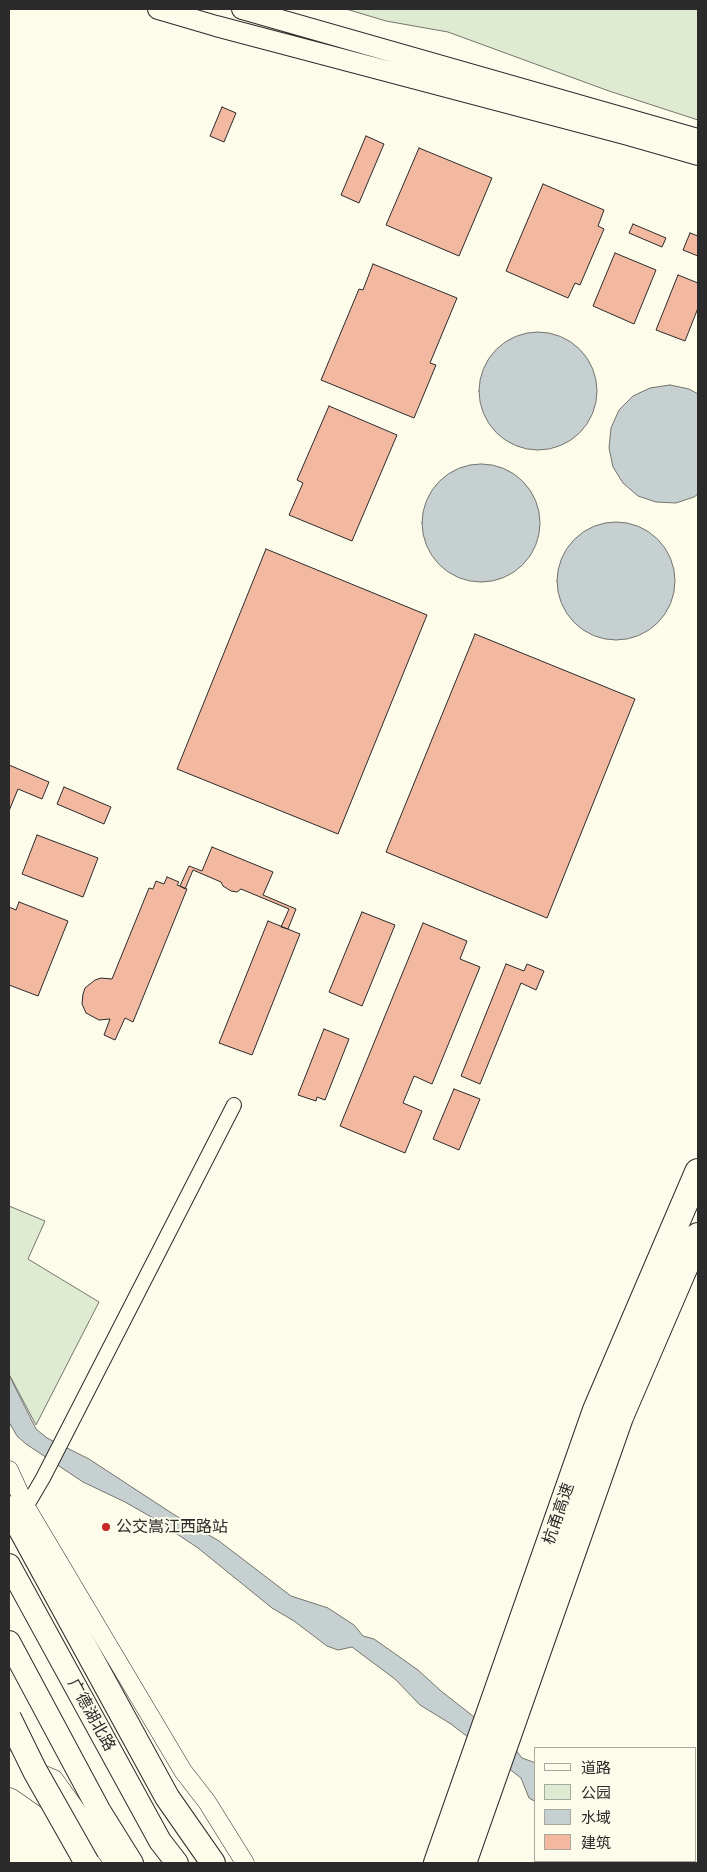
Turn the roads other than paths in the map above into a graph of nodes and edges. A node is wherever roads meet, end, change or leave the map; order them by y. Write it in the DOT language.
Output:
graph roads {
  1 [pos="158,9"];
  2 [pos="242,9"];
  3 [pos="698,139"];
  4 [pos="698,155"];
  5 [pos="234,1105"];
  6 [pos="698,1172"];
  7 [pos="698,1236"];
  8 [pos="9,1470"];
  9 [pos="17,1507"];
  10 [pos="9,1565"];
  11 [pos="9,1642"];
  12 [pos="9,1718"];
  13 [pos="9,1760"];
  14 [pos="9,1777"];
  15 [pos="87,1863"];
  16 [pos="100,1863"];
  17 [pos="114,1863"];
  18 [pos="132,1863"];
  19 [pos="177,1863"];
  20 [pos="212,1863"];
  21 [pos="245,1863"];
  22 [pos="437,1863"];
  23 [pos="463,1863"];
  1 -- 4 [label="main road"];
  2 -- 3 [label="main road"];
  5 -- 9 [label="street"];
  6 -- 22 [label="highway, 杭甬高速"];
  7 -- 23 [label="highway, 杭甬高速"];
  8 -- 9 [label="street"];
  9 -- 20 [label="highway"];
  9 -- 21 [label="street"];
  10 -- 19 [label="main road, 广德湖北路"];
  11 -- 18 [label="main road"];
  12 -- 15 [label="highway, bridge"];
  13 -- 17 [label="street"];
  14 -- 16 [label="street"];
}
